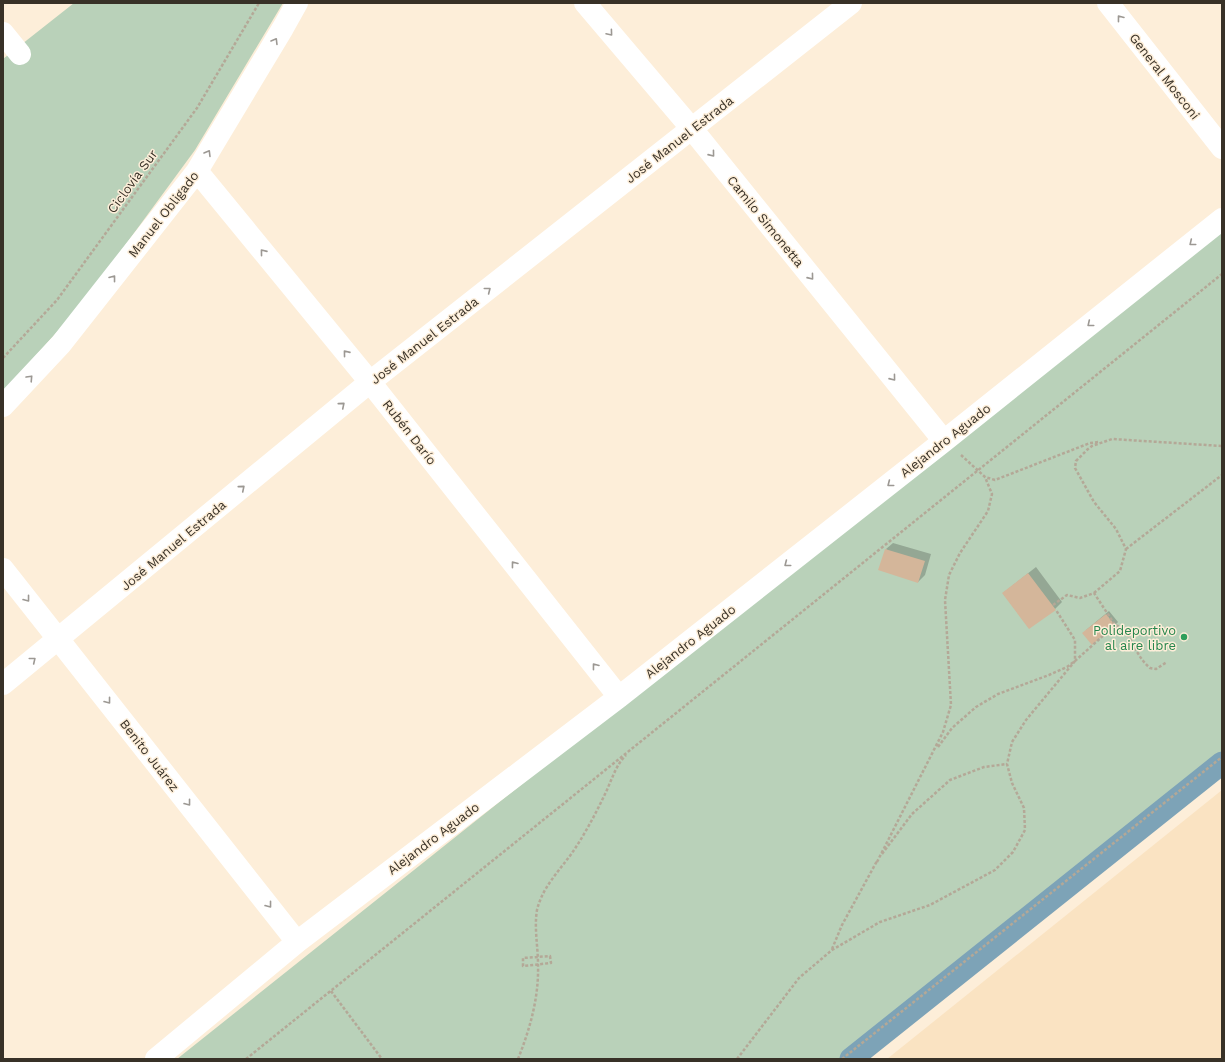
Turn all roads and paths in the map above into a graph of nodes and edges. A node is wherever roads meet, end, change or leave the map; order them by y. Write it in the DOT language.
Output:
graph roads {
  1 [pos="259,3"];
  2 [pos="297,3"];
  3 [pos="585,3"];
  4 [pos="851,3"];
  5 [pos="1108,3"];
  6 [pos="3,33"];
  7 [pos="20,54"];
  8 [pos="692,129"];
  9 [pos="1222,148"];
  10 [pos="197,172"];
  11 [pos="1222,219"];
  12 [pos="1222,274"];
  13 [pos="3,358"];
  14 [pos="370,382"];
  15 [pos="3,406"];
  16 [pos="1112,439"];
  17 [pos="944,441"];
  18 [pos="1222,446"];
  19 [pos="978,470"];
  20 [pos="1222,475"];
  21 [pos="985,477"];
  22 [pos="1126,549"];
  23 [pos="3,569"];
  24 [pos="1094,593"];
  25 [pos="1053,605"];
  26 [pos="1056,610"];
  27 [pos="1115,625"];
  28 [pos="59,639"];
  29 [pos="1074,661"];
  30 [pos="1167,662"];
  31 [pos="3,684"];
  32 [pos="619,697"];
  33 [pos="634,746"];
  34 [pos="932,757"];
  35 [pos="1222,757"];
  36 [pos="1007,764"];
  37 [pos="877,862"];
  38 [pos="298,942"];
  39 [pos="832,950"];
  40 [pos="538,957"];
  41 [pos="538,964"];
  42 [pos="331,991"];
  43 [pos="156,1059"];
  44 [pos="246,1059"];
  45 [pos="382,1059"];
  46 [pos="518,1059"];
  47 [pos="737,1059"];
  48 [pos="842,1059"];
  1 -- 13 [label="path, Ciclovía Sur"];
  10 -- 2 [label="street, Manuel Obligado, one-way"];
  3 -- 8 [label="street, Camilo Simonetta, one-way"];
  4 -- 8 [label="street, José Manuel Estrada"];
  9 -- 5 [label="street, General Mosconi, one-way"];
  6 -- 7 [label="street"];
  14 -- 8 [label="street, José Manuel Estrada, one-way"];
  8 -- 17 [label="street, Camilo Simonetta, one-way"];
  14 -- 10 [label="street, Rubén Darío, one-way"];
  15 -- 10 [label="street, Manuel Obligado, one-way"];
  11 -- 17 [label="street, Alejandro Aguado, one-way"];
  12 -- 19 [label="path"];
  28 -- 14 [label="street, José Manuel Estrada, one-way"];
  32 -- 14 [label="street, Rubén Darío, one-way"];
  16 -- 18 [label="path"];
  16 -- 21 [label="path"];
  16 -- 22 [label="path"];
  17 -- 19 [label="path"];
  17 -- 32 [label="street, Alejandro Aguado, one-way"];
  19 -- 21 [label="path"];
  19 -- 33 [label="path"];
  20 -- 22 [label="path"];
  21 -- 34 [label="path"];
  22 -- 24 [label="path"];
  23 -- 28 [label="street, Benito Juárez, one-way"];
  24 -- 25 [label="path"];
  24 -- 27 [label="path"];
  26 -- 29 [label="path"];
  27 -- 29 [label="path"];
  27 -- 30 [label="path"];
  31 -- 28 [label="street, José Manuel Estrada, one-way"];
  28 -- 38 [label="street, Benito Juárez, one-way"];
  29 -- 34 [label="path"];
  29 -- 36 [label="path"];
  32 -- 38 [label="street, Alejandro Aguado"];
  33 -- 40 [label="path"];
  33 -- 42 [label="path"];
  34 -- 37 [label="path"];
  35 -- 48 [label="path"];
  36 -- 37 [label="path"];
  36 -- 39 [label="path"];
  37 -- 39 [label="path"];
  38 -- 43 [label="street, Alejandro Aguado"];
  39 -- 47 [label="path"];
  40 -- 41 [label="path"];
  40 -- 41 [label="path"];
  40 -- 41 [label="path"];
  41 -- 46 [label="path"];
  42 -- 44 [label="path"];
  42 -- 45 [label="path"];
}
